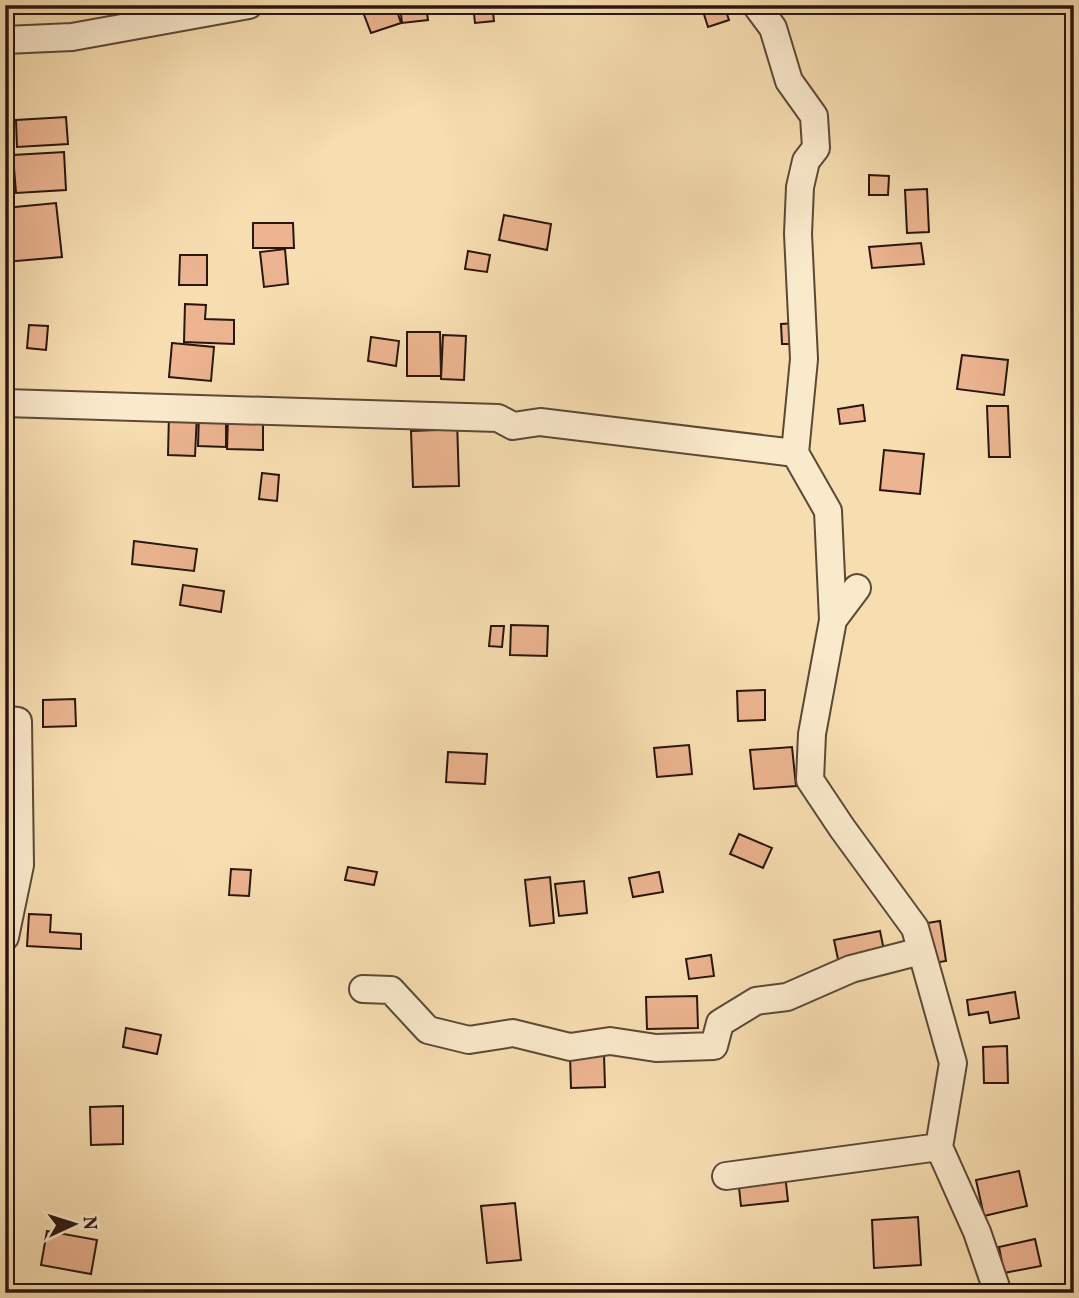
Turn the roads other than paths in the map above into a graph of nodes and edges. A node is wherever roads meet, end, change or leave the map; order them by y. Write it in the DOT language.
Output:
graph roads {
  1 [pos="249,5"];
  2 [pos="756,5"];
  3 [pos="5,40"];
  4 [pos="5,403"];
  5 [pos="795,453"];
  6 [pos="857,588"];
  7 [pos="833,621"];
  8 [pos="5,719"];
  9 [pos="5,937"];
  10 [pos="921,951"];
  11 [pos="363,989"];
  12 [pos="939,1147"];
  13 [pos="726,1176"];
  14 [pos="999,1293"];
  1 -- 3 [label="street"];
  2 -- 5 [label="street"];
  4 -- 5 [label="street"];
  5 -- 7 [label="street"];
  6 -- 7 [label="street"];
  7 -- 10 [label="street"];
  8 -- 9 [label="street"];
  10 -- 11 [label="street"];
  10 -- 12 [label="street"];
  12 -- 13 [label="street"];
  12 -- 14 [label="street"];
}
